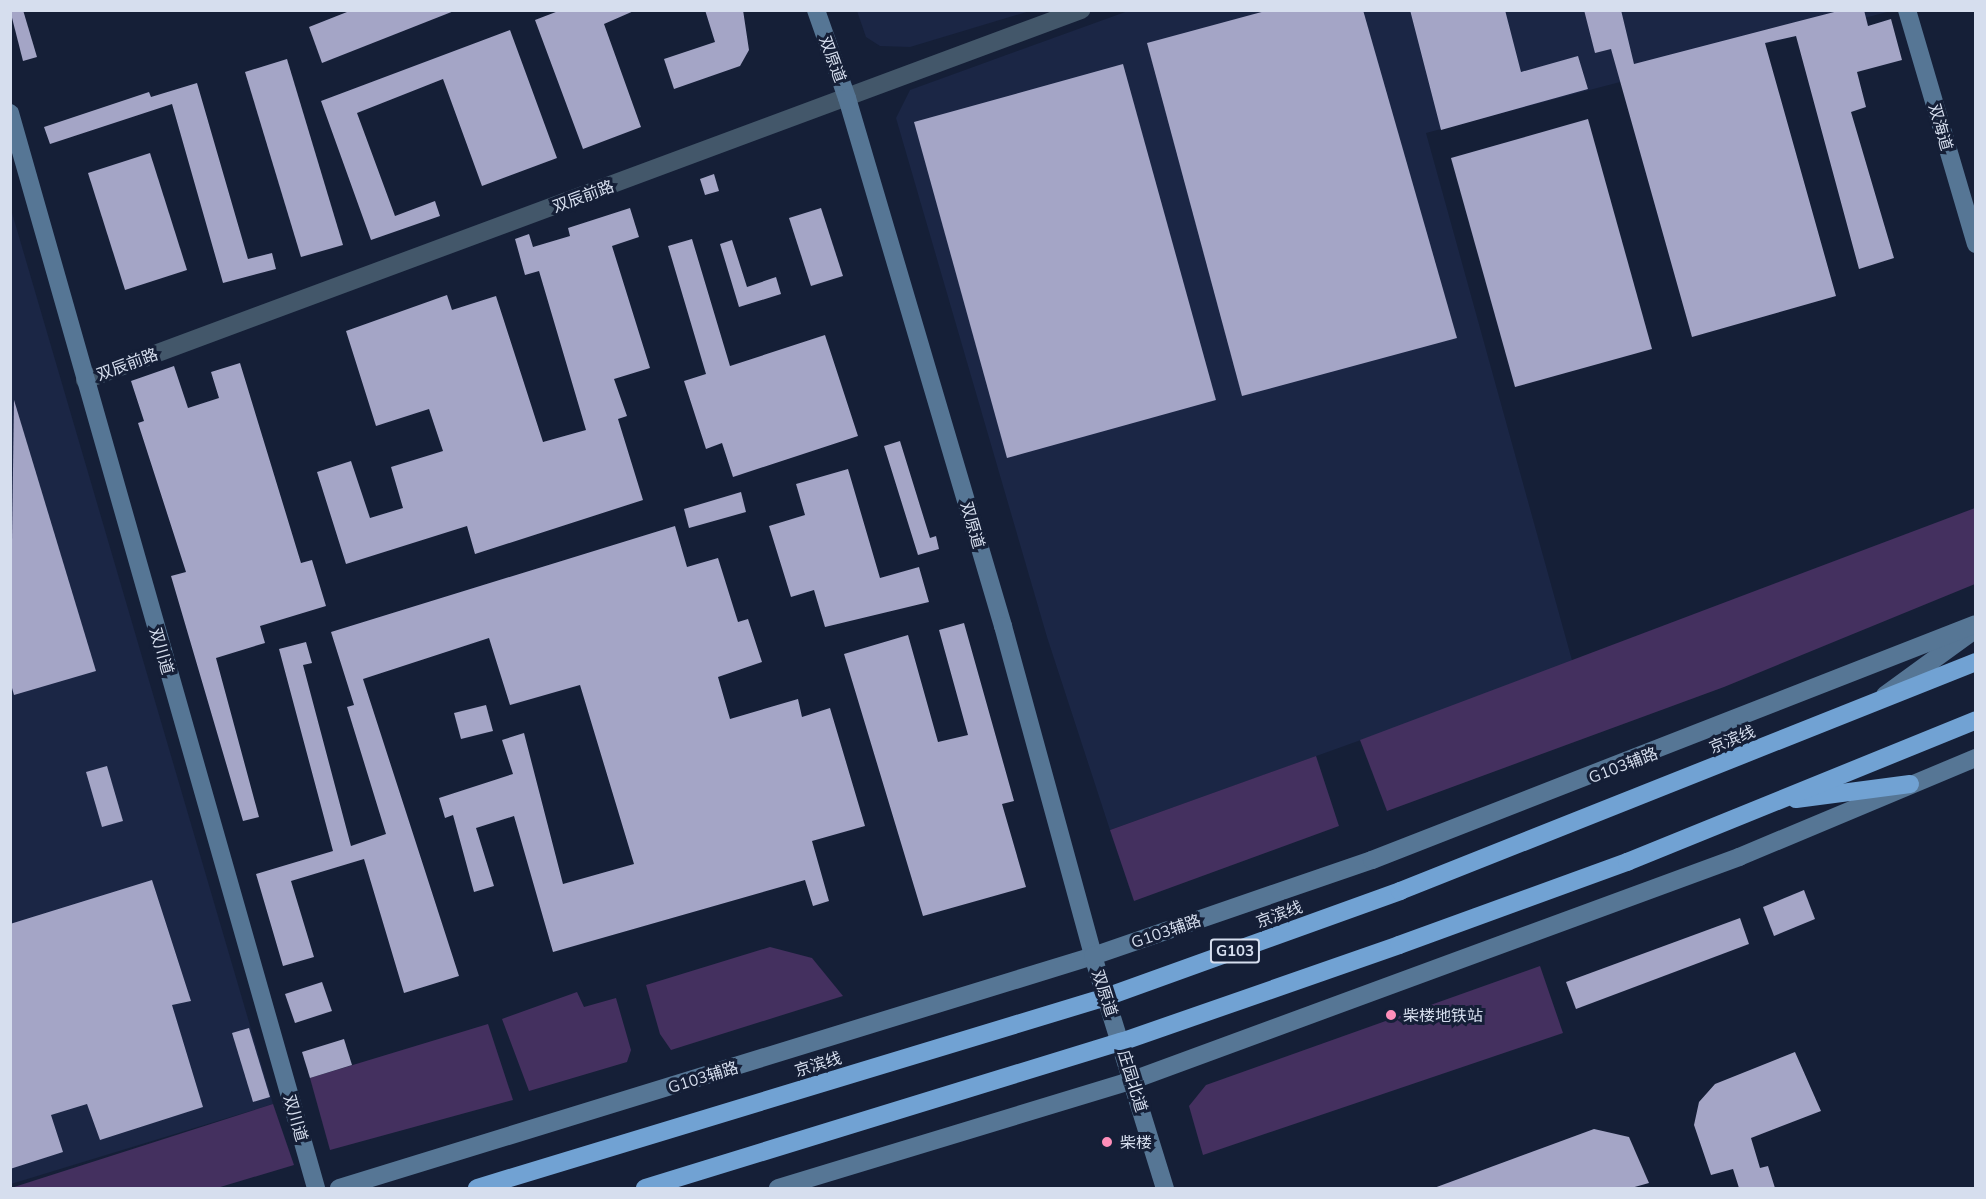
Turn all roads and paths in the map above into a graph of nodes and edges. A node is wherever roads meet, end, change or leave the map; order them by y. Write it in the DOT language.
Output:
graph roads {
  1 [pos="816,10"];
  2 [pos="1081,10"];
  3 [pos="1907,10"];
  4 [pos="847,98"];
  5 [pos="10,113"];
  6 [pos="1976,244"];
  7 [pos="85,380"];
  8 [pos="1976,624"];
  9 [pos="1976,629"];
  10 [pos="1976,662"];
  11 [pos="1876,702"];
  12 [pos="1976,720"];
  13 [pos="1976,758"];
  14 [pos="1910,784"];
  15 [pos="1770,802"];
  16 [pos="1093,956"];
  17 [pos="1106,997"];
  18 [pos="1121,1042"];
  19 [pos="1133,1080"];
  20 [pos="316,1188"];
  21 [pos="339,1188"];
  22 [pos="477,1188"];
  23 [pos="645,1188"];
  24 [pos="778,1188"];
  25 [pos="1165,1188"];
  1 -- 4 [label="street, 双原道"];
  2 -- 4 [label="street, 双辰前路"];
  3 -- 6 [label="street, 双海道"];
  4 -- 7 [label="street, 双辰前路"];
  4 -- 16 [label="street, 双原道"];
  5 -- 7 [label="street, 双川道"];
  7 -- 20 [label="street, 双川道"];
  8 -- 16 [label="street, G103辅路"];
  9 -- 11 [label="street"];
  10 -- 11 [label="highway, 京滨线 / G103"];
  11 -- 17 [label="highway, 京滨线 / G103"];
  12 -- 15 [label="highway"];
  13 -- 14 [label="street"];
  14 -- 15 [label="highway"];
  14 -- 19 [label="street"];
  15 -- 18 [label="highway"];
  16 -- 17 [label="street, 双原道"];
  16 -- 21 [label="street, G103辅路"];
  17 -- 18 [label="street, 双原道"];
  17 -- 22 [label="highway, 京滨线 / G103"];
  18 -- 19 [label="street, 庄园北道"];
  18 -- 23 [label="highway"];
  19 -- 24 [label="street"];
  19 -- 25 [label="street, 庄园北道"];
}
